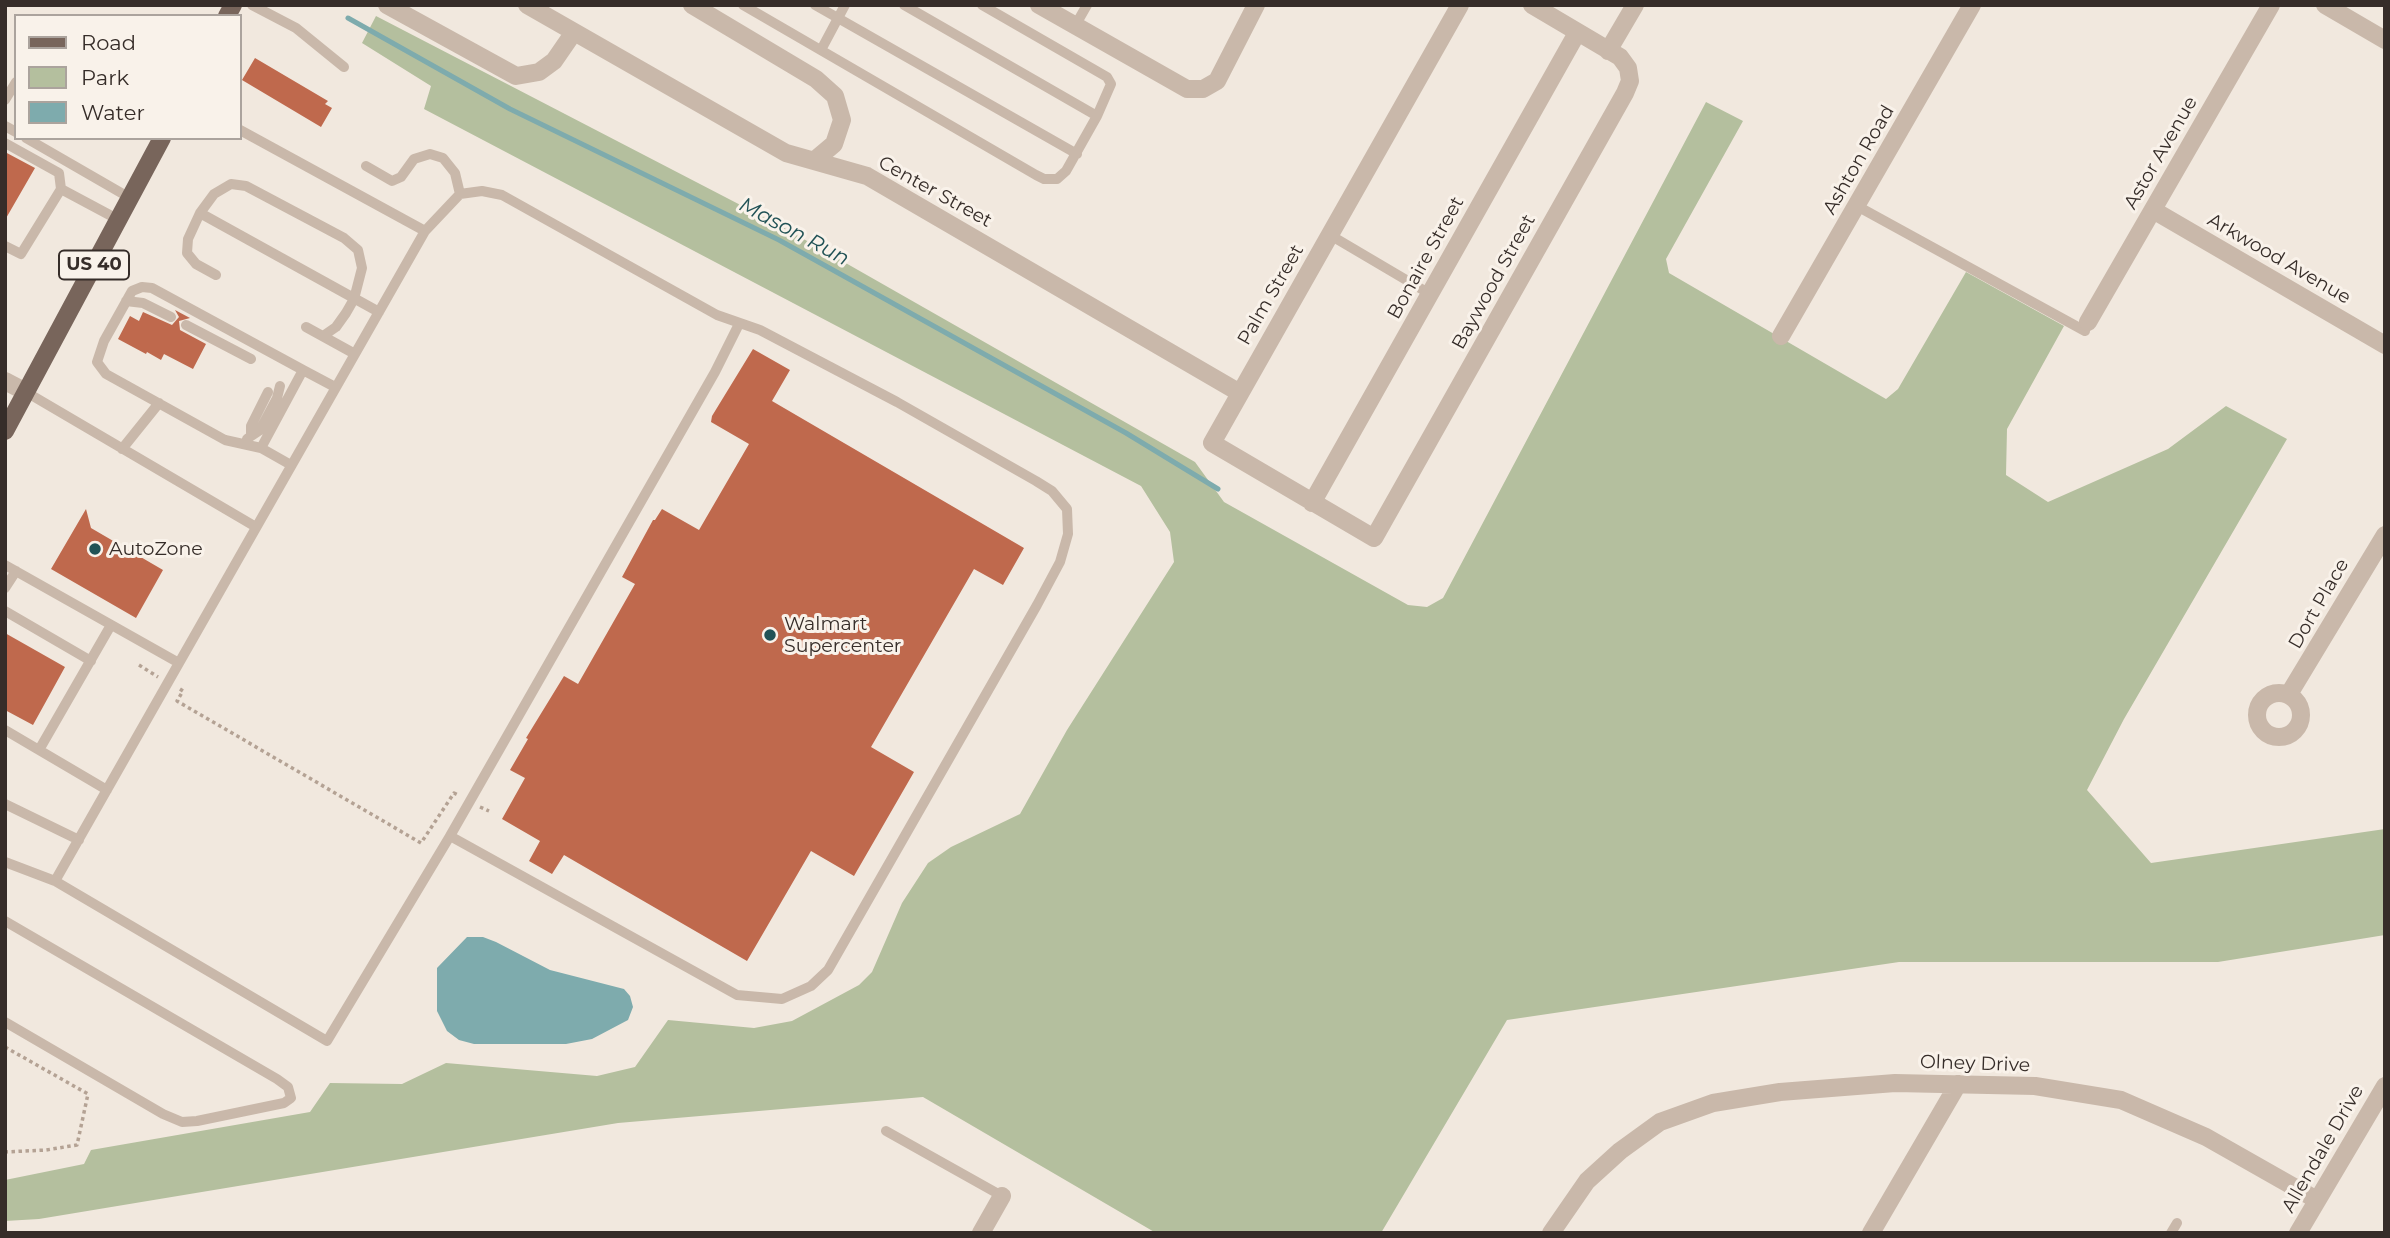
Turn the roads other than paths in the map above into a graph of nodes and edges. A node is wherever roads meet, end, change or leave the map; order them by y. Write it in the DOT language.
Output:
graph roads {
  1 [pos="252,5"];
  2 [pos="387,5"];
  3 [pos="527,5"];
  4 [pos="692,5"];
  5 [pos="743,5"];
  6 [pos="815,5"];
  7 [pos="845,5"];
  8 [pos="904,5"];
  9 [pos="982,5"];
  10 [pos="1039,5"];
  11 [pos="1087,5"];
  12 [pos="1256,5"];
  13 [pos="1460,5"];
  14 [pos="1532,5"];
  15 [pos="1635,5"];
  16 [pos="1972,5"];
  17 [pos="2271,5"];
  18 [pos="2325,5"];
  19 [pos="838,18"];
  20 [pos="1075,26"];
  21 [pos="574,32"];
  22 [pos="1577,33"];
  23 [pos="2385,40"];
  24 [pos="821,50"];
  25 [pos="1608,51"];
  26 [pos="344,67"];
  27 [pos="1097,116"];
  28 [pos="242,131"];
  29 [pos="29,140"];
  30 [pos="156,140"];
  31 [pos="5,144"];
  32 [pos="1077,154"];
  33 [pos="815,160"];
  34 [pos="366,166"];
  35 [pos="61,189"];
  36 [pos="460,194"];
  37 [pos="130,198"];
  38 [pos="1857,205"];
  39 [pos="2153,210"];
  40 [pos="200,214"];
  41 [pos="119,219"];
  42 [pos="425,231"];
  43 [pos="1330,235"];
  44 [pos="5,246"];
  45 [pos="216,275"];
  46 [pos="1430,294"];
  47 [pos="354,299"];
  48 [pos="126,301"];
  49 [pos="379,312"];
  50 [pos="174,313"];
  51 [pos="188,321"];
  52 [pos="739,324"];
  53 [pos="2086,326"];
  54 [pos="306,327"];
  55 [pos="323,336"];
  56 [pos="1781,336"];
  57 [pos="2385,345"];
  58 [pos="355,354"];
  59 [pos="253,355"];
  60 [pos="303,370"];
  61 [pos="5,381"];
  62 [pos="280,386"];
  63 [pos="335,387"];
  64 [pos="268,392"];
  65 [pos="26,393"];
  66 [pos="1240,393"];
  67 [pos="159,403"];
  68 [pos="5,432"];
  69 [pos="247,440"];
  70 [pos="261,448"];
  71 [pos="122,449"];
  72 [pos="291,465"];
  73 [pos="1312,503"];
  74 [pos="256,527"];
  75 [pos="2385,535"];
  76 [pos="1374,538"];
  77 [pos="10,568"];
  78 [pos="5,587"];
  79 [pos="5,611"];
  80 [pos="111,625"];
  81 [pos="90,661"];
  82 [pos="179,663"];
  83 [pos="2288,695"];
  84 [pos="5,730"];
  85 [pos="39,750"];
  86 [pos="107,790"];
  87 [pos="5,804"];
  88 [pos="450,836"];
  89 [pos="79,840"];
  90 [pos="5,862"];
  91 [pos="55,881"];
  92 [pos="5,921"];
  93 [pos="5,1021"];
  94 [pos="1958,1084"];
  95 [pos="2385,1086"];
  96 [pos="886,1131"];
  97 [pos="1002,1196"];
  98 [pos="2317,1200"];
  99 [pos="981,1233"];
  100 [pos="1551,1233"];
  101 [pos="1871,1233"];
  102 [pos="2298,1233"];
  1 -- 26 [label="lane"];
  2 -- 21 [label="street"];
  3 -- 21 [label="street, Center Street"];
  4 -- 33 [label="street"];
  5 -- 24 [label="lane"];
  6 -- 19 [label="lane"];
  7 -- 19 [label="lane"];
  8 -- 27 [label="lane"];
  9 -- 27 [label="lane"];
  10 -- 20 [label="street"];
  11 -- 20 [label="lane"];
  12 -- 20 [label="street"];
  13 -- 43 [label="street, Palm Street"];
  14 -- 22 [label="street"];
  15 -- 25 [label="street"];
  16 -- 38 [label="street, Ashton Road"];
  17 -- 39 [label="street, Astor Avenue"];
  18 -- 23 [label="street"];
  19 -- 24 [label="lane"];
  19 -- 32 [label="lane"];
  21 -- 33 [label="street, Center Street"];
  22 -- 25 [label="street"];
  22 -- 46 [label="street, Bonaire Street"];
  24 -- 32 [label="lane"];
  25 -- 76 [label="street, Baywood Street"];
  27 -- 32 [label="lane"];
  28 -- 42 [label="lane"];
  29 -- 37 [label="lane"];
  30 -- 37 [label="main road, US 40"];
  31 -- 35 [label="lane"];
  33 -- 66 [label="street, Center Street"];
  34 -- 36 [label="lane"];
  35 -- 41 [label="lane"];
  35 -- 44 [label="lane"];
  36 -- 42 [label="lane"];
  36 -- 52 [label="lane"];
  37 -- 41 [label="main road, US 40"];
  38 -- 53 [label="lane"];
  38 -- 56 [label="street, Ashton Road"];
  39 -- 53 [label="street, Astor Avenue"];
  39 -- 57 [label="street, Arkwood Avenue"];
  40 -- 45 [label="lane"];
  40 -- 47 [label="lane"];
  40 -- 47 [label="lane"];
  41 -- 65 [label="main road, US 40"];
  42 -- 49 [label="lane"];
  43 -- 46 [label="lane"];
  43 -- 66 [label="street, Palm Street"];
  46 -- 73 [label="street, Bonaire Street"];
  47 -- 49 [label="lane"];
  47 -- 55 [label="lane"];
  48 -- 50 [label="lane"];
  48 -- 60 [label="lane"];
  48 -- 67 [label="lane"];
  49 -- 58 [label="lane"];
  51 -- 59 [label="lane"];
  52 -- 88 [label="lane"];
  52 -- 88 [label="lane"];
  54 -- 55 [label="lane"];
  55 -- 58 [label="lane"];
  58 -- 63 [label="lane"];
  60 -- 63 [label="lane"];
  60 -- 70 [label="lane"];
  61 -- 65 [label="street"];
  62 -- 69 [label="lane"];
  63 -- 72 [label="lane"];
  64 -- 69 [label="lane"];
  65 -- 68 [label="main road, US 40"];
  65 -- 71 [label="lane"];
  66 -- 73 [label="street, Palm Street"];
  67 -- 69 [label="lane"];
  67 -- 71 [label="lane"];
  69 -- 70 [label="lane"];
  70 -- 72 [label="lane"];
  71 -- 74 [label="lane"];
  72 -- 74 [label="lane"];
  73 -- 76 [label="street, Palm Street"];
  74 -- 82 [label="lane"];
  75 -- 83 [label="street, Dort Place"];
  77 -- 78 [label="lane"];
  77 -- 80 [label="lane"];
  79 -- 81 [label="lane"];
  80 -- 81 [label="lane"];
  80 -- 82 [label="lane"];
  81 -- 85 [label="lane"];
  82 -- 86 [label="lane"];
  84 -- 85 [label="lane"];
  85 -- 86 [label="lane"];
  86 -- 89 [label="lane"];
  87 -- 89 [label="lane"];
  88 -- 91 [label="lane"];
  89 -- 91 [label="lane"];
  90 -- 91 [label="lane"];
  92 -- 93 [label="lane"];
  94 -- 98 [label="street, Olney Drive"];
  94 -- 100 [label="street, Olney Drive"];
  94 -- 101 [label="street"];
  95 -- 98 [label="street, Allendale Drive"];
  96 -- 97 [label="lane"];
  97 -- 99 [label="street"];
  98 -- 102 [label="street, Allendale Drive"];
}
